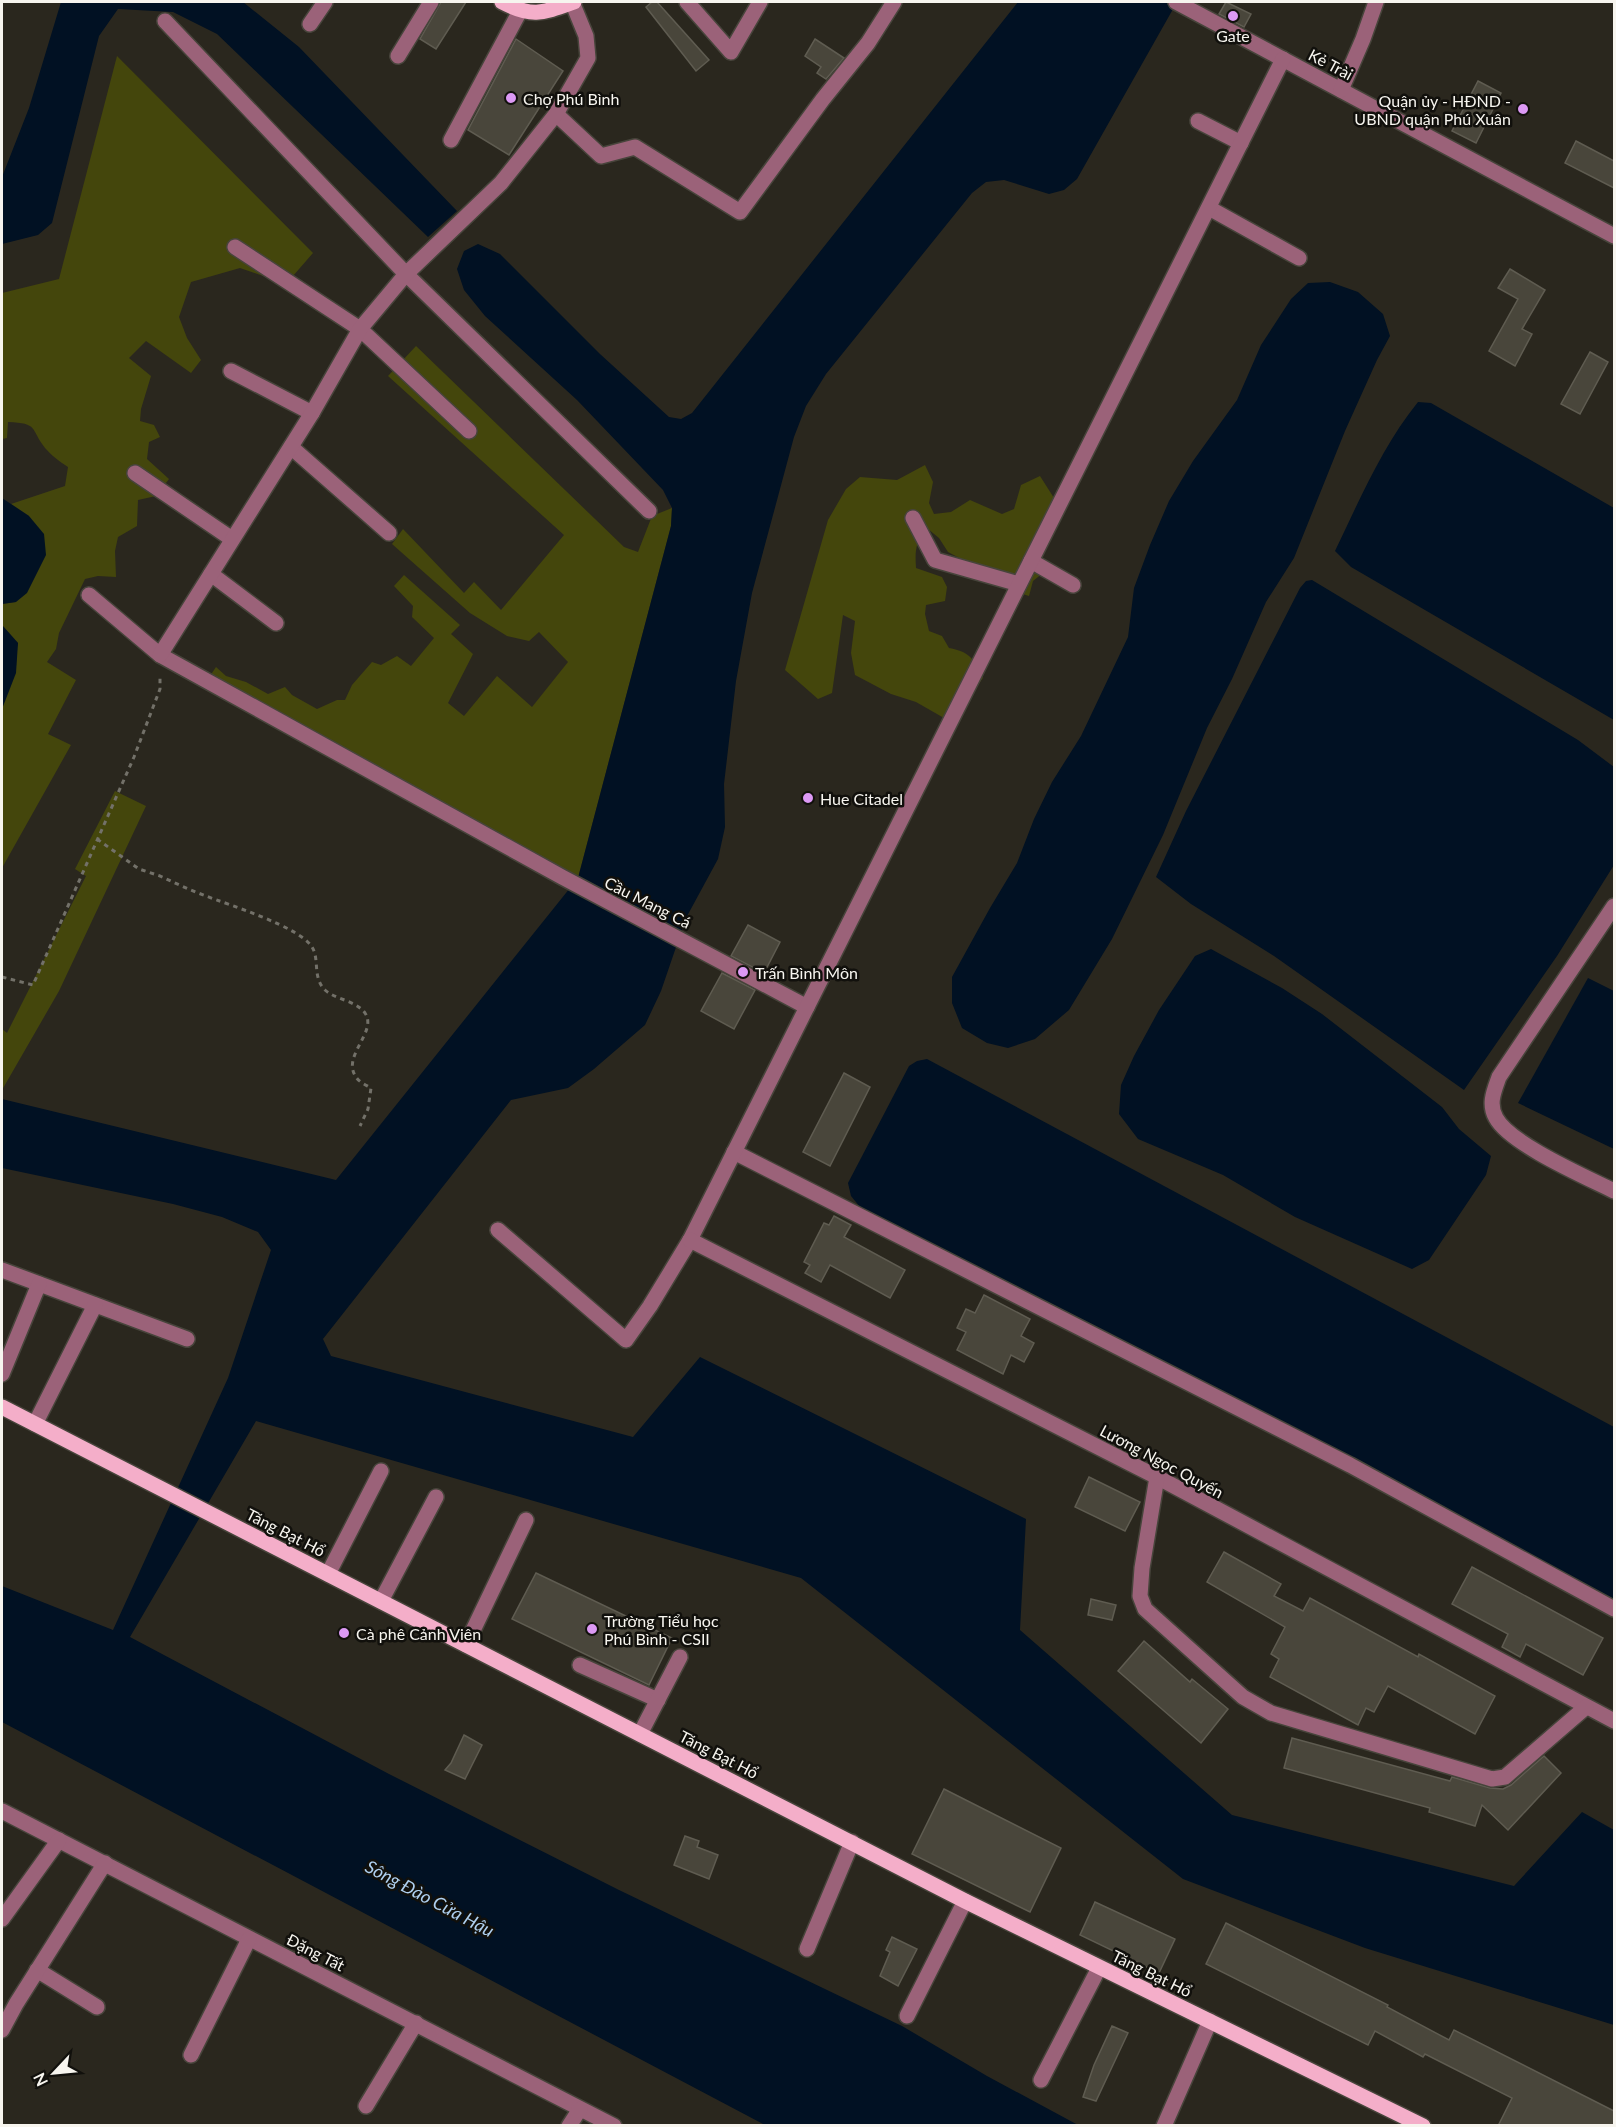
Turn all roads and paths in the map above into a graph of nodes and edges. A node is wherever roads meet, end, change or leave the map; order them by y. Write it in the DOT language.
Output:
graph roads {
  1 [pos="325,2"];
  2 [pos="431,2"];
  3 [pos="502,2"];
  4 [pos="573,2"];
  5 [pos="687,2"];
  6 [pos="760,2"];
  7 [pos="894,2"];
  8 [pos="1376,2"];
  9 [pos="1190,6"];
  10 [pos="520,11"];
  11 [pos="165,21"];
  12 [pos="310,24"];
  13 [pos="398,56"];
  14 [pos="1283,59"];
  15 [pos="1341,90"];
  16 [pos="556,114"];
  17 [pos="1198,121"];
  18 [pos="452,140"];
  19 [pos="1241,143"];
  20 [pos="1209,208"];
  21 [pos="1614,236"];
  22 [pos="235,247"];
  23 [pos="1299,258"];
  24 [pos="406,274"];
  25 [pos="360,329"];
  26 [pos="231,371"];
  27 [pos="312,413"];
  28 [pos="469,431"];
  29 [pos="291,447"];
  30 [pos="135,473"];
  31 [pos="649,511"];
  32 [pos="913,518"];
  33 [pos="389,532"];
  34 [pos="232,539"];
  35 [pos="1031,561"];
  36 [pos="211,574"];
  37 [pos="1019,584"];
  38 [pos="1073,585"];
  39 [pos="89,595"];
  40 [pos="276,623"];
  41 [pos="160,655"];
  42 [pos="97,839"];
  43 [pos="1614,906"];
  44 [pos="2,977"];
  45 [pos="807,1007"];
  46 [pos="360,1125"];
  47 [pos="734,1152"];
  48 [pos="1614,1191"];
  49 [pos="498,1230"];
  50 [pos="690,1240"];
  51 [pos="2,1270"];
  52 [pos="39,1284"];
  53 [pos="95,1305"];
  54 [pos="187,1339"];
  55 [pos="2,1374"];
  56 [pos="2,1407"];
  57 [pos="35,1424"];
  58 [pos="381,1472"];
  59 [pos="1157,1478"];
  60 [pos="436,1497"];
  61 [pos="525,1520"];
  62 [pos="328,1574"];
  63 [pos="381,1601"];
  64 [pos="1614,1609"];
  65 [pos="466,1645"];
  66 [pos="680,1657"];
  67 [pos="579,1665"];
  68 [pos="658,1700"];
  69 [pos="1586,1707"];
  70 [pos="1614,1721"];
  71 [pos="640,1734"];
  72 [pos="2,1811"];
  73 [pos="59,1840"];
  74 [pos="852,1842"];
  75 [pos="105,1863"];
  76 [pos="965,1901"];
  77 [pos="2,1919"];
  78 [pos="249,1939"];
  79 [pos="807,1949"];
  80 [pos="1099,1968"];
  81 [pos="37,1970"];
  82 [pos="2,1995"];
  83 [pos="16,2004"];
  84 [pos="97,2007"];
  85 [pos="907,2016"];
  86 [pos="1210,2021"];
  87 [pos="416,2023"];
  88 [pos="2,2030"];
  89 [pos="191,2055"];
  90 [pos="1041,2080"];
  91 [pos="366,2106"];
  92 [pos="580,2109"];
  93 [pos="569,2126"];
  94 [pos="614,2126"];
  95 [pos="1164,2126"];
  96 [pos="1423,2126"];
  1 -- 12 [label="street"];
  2 -- 13 [label="street"];
  3 -- 10 [label="main road"];
  4 -- 10 [label="main road"];
  4 -- 16 [label="street"];
  5 -- 6 [label="street"];
  7 -- 16 [label="street"];
  8 -- 15 [label="street"];
  9 -- 14 [label="street, Kẻ Trài"];
  10 -- 18 [label="street"];
  11 -- 24 [label="street"];
  14 -- 15 [label="street, Kẻ Trài"];
  14 -- 19 [label="street"];
  15 -- 21 [label="street, Kẻ Trài"];
  16 -- 24 [label="street"];
  17 -- 19 [label="street"];
  19 -- 20 [label="street"];
  20 -- 23 [label="street"];
  20 -- 35 [label="street"];
  22 -- 25 [label="street"];
  24 -- 25 [label="street"];
  24 -- 31 [label="street"];
  25 -- 27 [label="street"];
  25 -- 28 [label="street"];
  26 -- 27 [label="street"];
  27 -- 29 [label="street"];
  29 -- 33 [label="street"];
  29 -- 34 [label="street"];
  30 -- 34 [label="street"];
  32 -- 37 [label="street"];
  34 -- 36 [label="street"];
  35 -- 37 [label="street"];
  35 -- 38 [label="street"];
  36 -- 40 [label="street"];
  36 -- 41 [label="street"];
  37 -- 45 [label="street"];
  39 -- 41 [label="street, Cầu Mang Cá"];
  41 -- 42 [label="path"];
  41 -- 45 [label="street, Cầu Mang Cá"];
  42 -- 44 [label="path"];
  42 -- 46 [label="path"];
  43 -- 48 [label="street"];
  45 -- 47 [label="street"];
  47 -- 50 [label="street"];
  47 -- 64 [label="street"];
  49 -- 50 [label="street"];
  50 -- 59 [label="street, Lương Ngọc Quyến"];
  51 -- 52 [label="street"];
  52 -- 53 [label="street"];
  52 -- 55 [label="street"];
  53 -- 54 [label="street"];
  53 -- 57 [label="street"];
  56 -- 57 [label="main road, Tăng Bạt Hổ"];
  57 -- 62 [label="main road, Tăng Bạt Hổ"];
  58 -- 62 [label="street"];
  59 -- 69 [label="street, Lương Ngọc Quyến"];
  59 -- 69 [label="street"];
  60 -- 63 [label="street"];
  61 -- 65 [label="street"];
  62 -- 63 [label="main road, Tăng Bạt Hổ"];
  63 -- 65 [label="main road, Tăng Bạt Hổ"];
  65 -- 71 [label="main road, Tăng Bạt Hổ"];
  66 -- 68 [label="street"];
  67 -- 68 [label="street"];
  68 -- 71 [label="street"];
  69 -- 70 [label="street, Lương Ngọc Quyến"];
  71 -- 74 [label="main road, Tăng Bạt Hổ"];
  72 -- 73 [label="street, Đặng Tất"];
  73 -- 75 [label="street, Đặng Tất"];
  73 -- 77 [label="street"];
  74 -- 76 [label="main road, Tăng Bạt Hổ"];
  74 -- 79 [label="street"];
  75 -- 78 [label="street, Đặng Tất"];
  75 -- 81 [label="street"];
  76 -- 80 [label="main road, Tăng Bạt Hổ"];
  76 -- 85 [label="street"];
  78 -- 87 [label="street, Đặng Tất"];
  78 -- 89 [label="street"];
  80 -- 86 [label="main road, Tăng Bạt Hổ"];
  80 -- 90 [label="street"];
  81 -- 83 [label="street"];
  81 -- 84 [label="street"];
  82 -- 83 [label="street"];
  83 -- 88 [label="street"];
  86 -- 95 [label="street"];
  86 -- 96 [label="main road, Tăng Bạt Hổ"];
  87 -- 91 [label="street"];
  87 -- 92 [label="street, Đặng Tất"];
  92 -- 93 [label="street"];
  92 -- 94 [label="street, Đặng Tất"];
}
